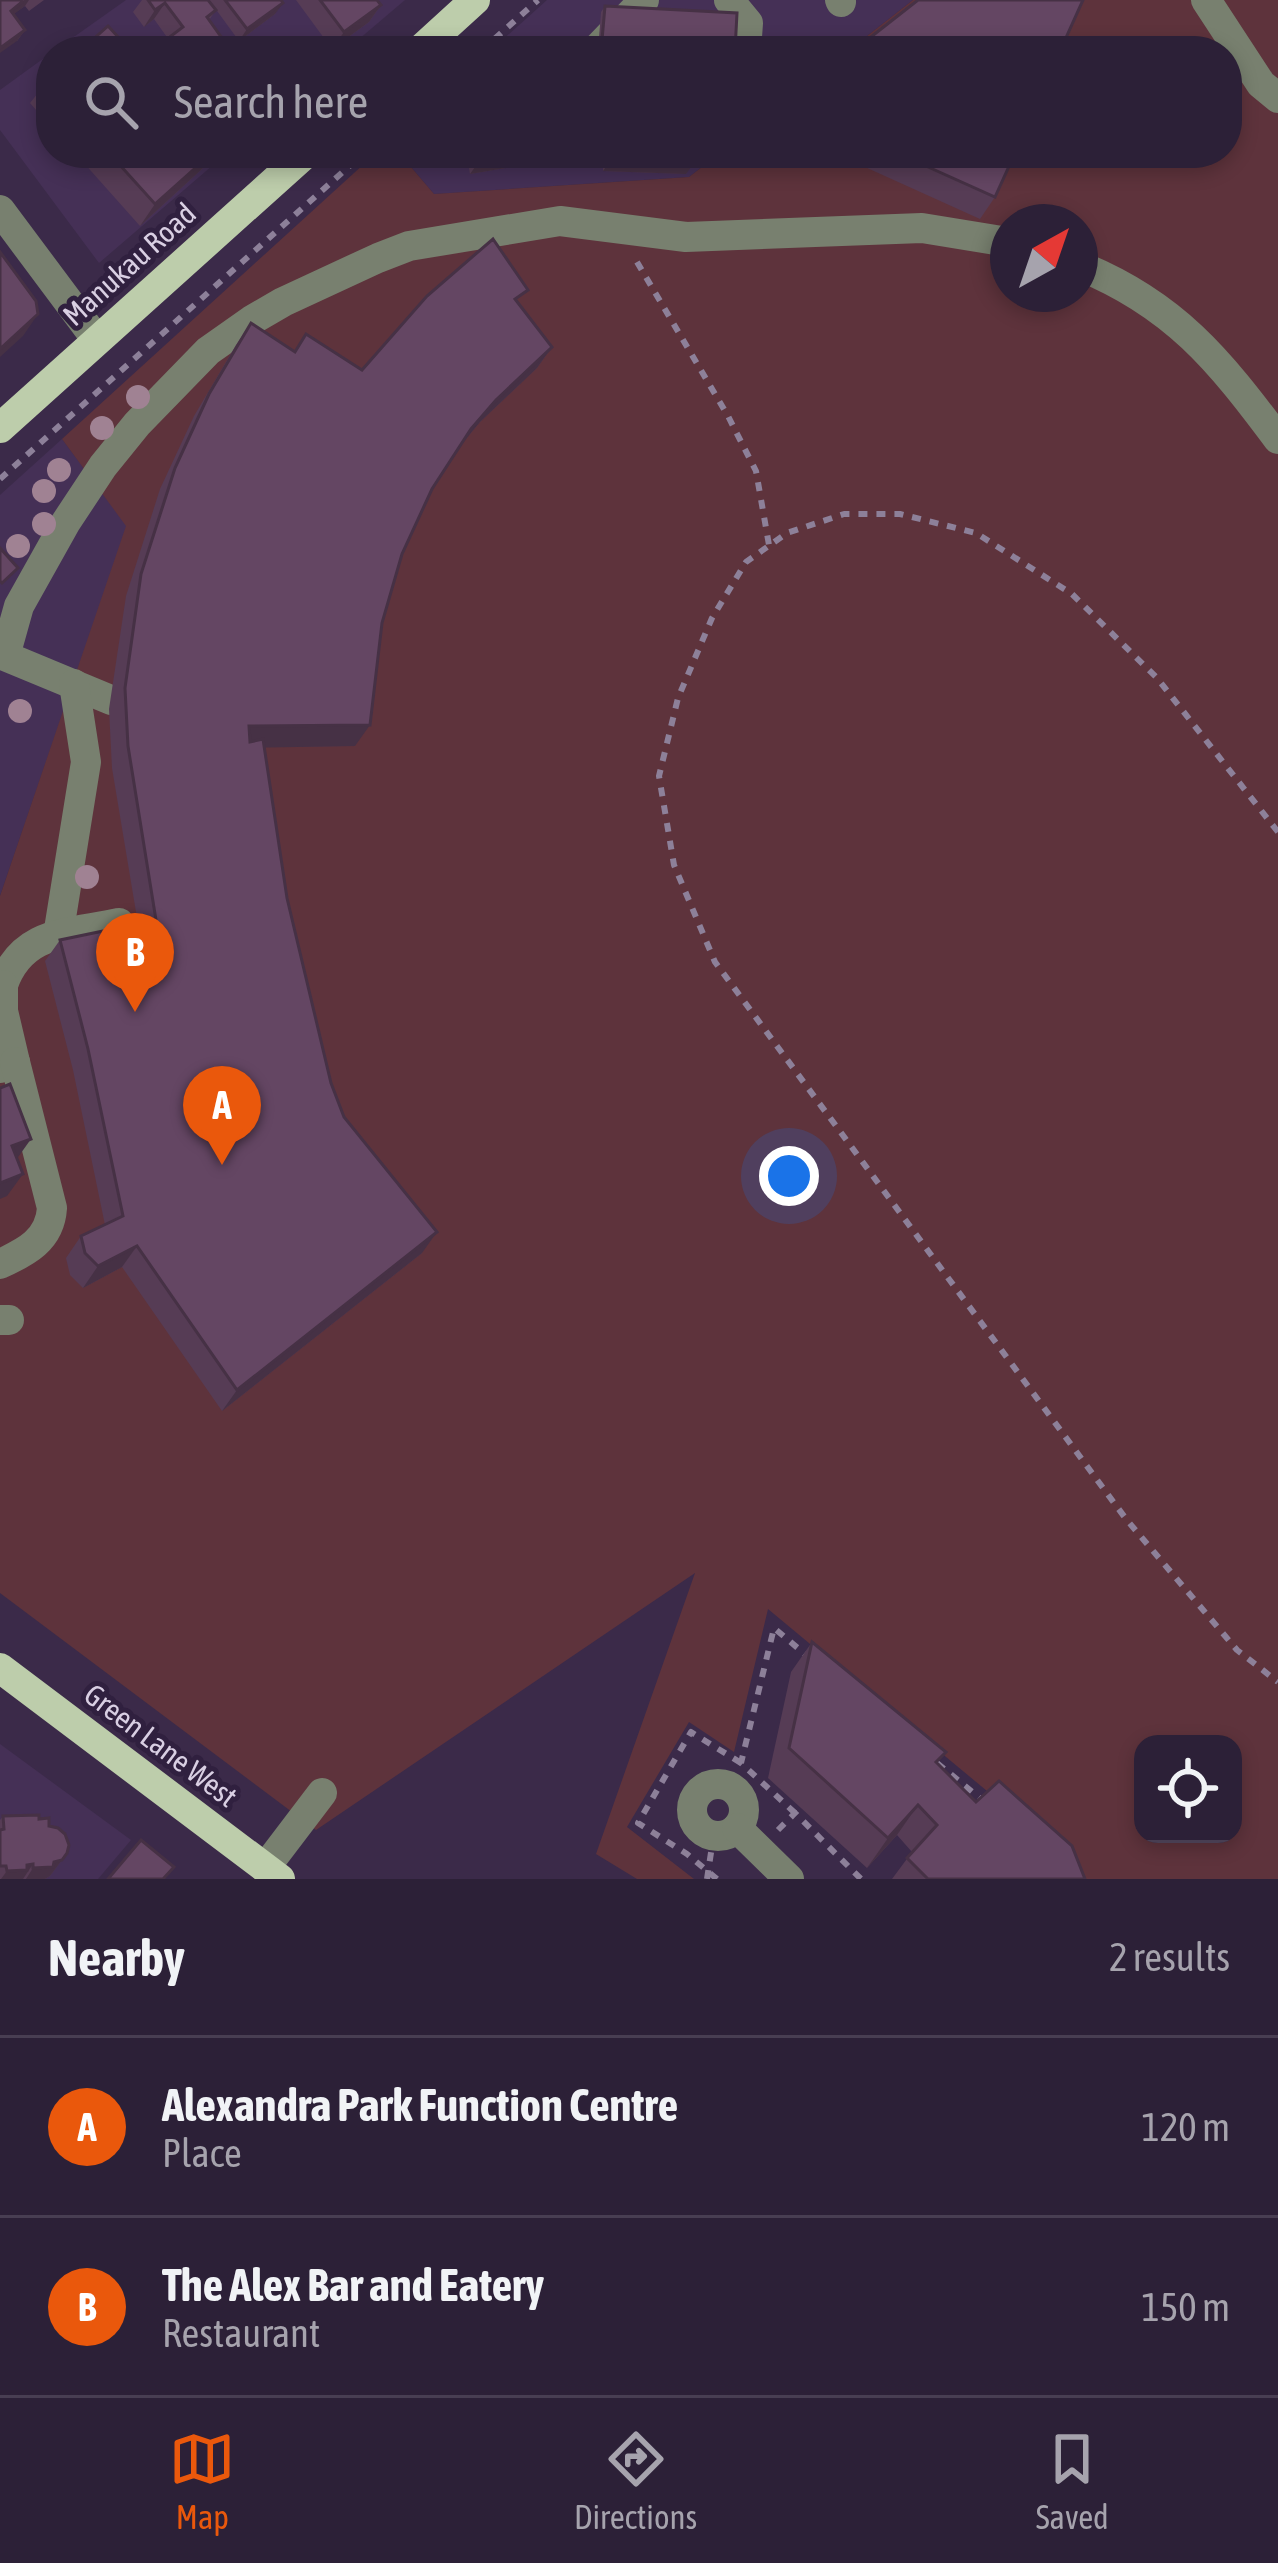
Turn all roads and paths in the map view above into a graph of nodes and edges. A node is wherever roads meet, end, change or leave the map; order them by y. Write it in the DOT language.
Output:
graph roads {
  1 [pos="476,0"];
  2 [pos="538,0"];
  3 [pos="644,0"];
  4 [pos="729,0"];
  5 [pos="1206,0"];
  6 [pos="436,36"];
  7 [pos="498,36"];
  8 [pos="609,36"];
  9 [pos="747,36"];
  10 [pos="1230,36"];
  11 [pos="1242,54"];
  12 [pos="1278,98"];
  13 [pos="289,168"];
  14 [pos="347,168"];
  15 [pos="0,210"];
  16 [pos="616,228"];
  17 [pos="990,239"];
  18 [pos="1098,273"];
  19 [pos="97,340"];
  20 [pos="0,428"];
  21 [pos="1278,440"];
  22 [pos="0,479"];
  23 [pos="769,545"];
  24 [pos="3,663"];
  25 [pos="74,684"];
  26 [pos="111,700"];
  27 [pos="1278,832"];
  28 [pos="119,922"];
  29 [pos="58,936"];
  30 [pos="1,985"];
  31 [pos="8,1065"];
  32 [pos="0,1264"];
  33 [pos="810,1658"];
  34 [pos="0,1668"];
  35 [pos="1278,1682"];
  36 [pos="935,1762"];
  37 [pos="740,1763"];
  38 [pos="322,1793"];
  39 [pos="989,1806"];
  40 [pos="795,1813"];
  41 [pos="725,1832"];
  42 [pos="272,1874"];
  43 [pos="707,1875"];
  44 [pos="717,1879"];
  45 [pos="789,1879"];
  1 -- 6 [label="main road"];
  2 -- 7 [label="path"];
  3 -- 8 [label="street"];
  4 -- 9 [label="street"];
  5 -- 10 [label="street"];
  11 -- 12 [label="street"];
  13 -- 19 [label="main road, Manukau Road"];
  14 -- 22 [label="path"];
  15 -- 19 [label="street"];
  16 -- 17 [label="street"];
  16 -- 23 [label="path"];
  16 -- 24 [label="street"];
  18 -- 21 [label="street"];
  19 -- 20 [label="main road, Manukau Road"];
  23 -- 27 [label="path"];
  23 -- 35 [label="path"];
  24 -- 25 [label="street"];
  25 -- 26 [label="street"];
  25 -- 29 [label="street"];
  28 -- 29 [label="street"];
  29 -- 30 [label="street"];
  30 -- 31 [label="street"];
  31 -- 32 [label="street"];
  33 -- 37 [label="path"];
  34 -- 42 [label="main road, Green Lane West"];
  36 -- 39 [label="path"];
  37 -- 40 [label="path"];
  37 -- 43 [label="path"];
  38 -- 42 [label="street"];
  41 -- 43 [label="path"];
  41 -- 45 [label="street"];
  43 -- 44 [label="path"];
}
